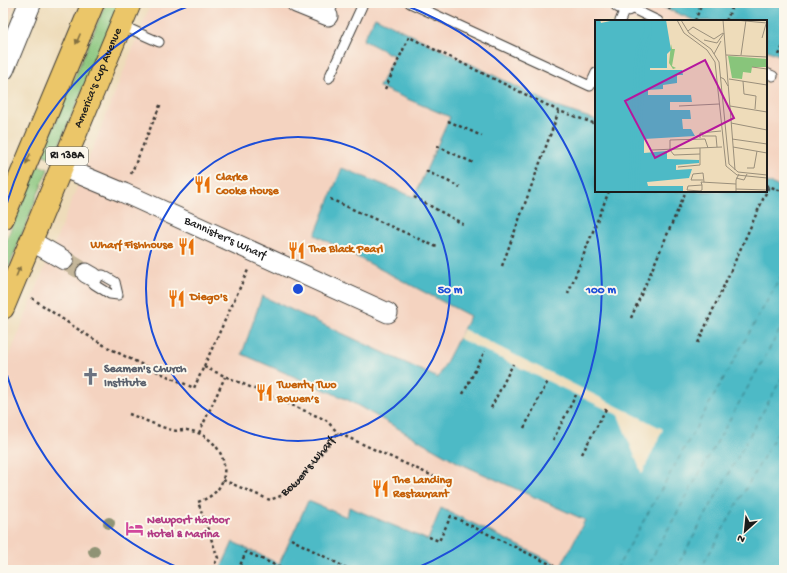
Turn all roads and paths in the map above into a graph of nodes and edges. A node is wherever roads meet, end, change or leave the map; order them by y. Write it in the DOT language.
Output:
graph roads {
  1 [pos="30,3"];
  2 [pos="93,3"];
  3 [pos="130,3"];
  4 [pos="296,3"];
  5 [pos="410,3"];
  6 [pos="672,3"];
  7 [pos="702,3"];
  8 [pos="734,3"];
  9 [pos="362,6"];
  10 [pos="624,8"];
  11 [pos="331,10"];
  12 [pos="669,10"];
  13 [pos="655,20"];
  14 [pos="695,20"];
  15 [pos="726,20"];
  16 [pos="121,25"];
  17 [pos="160,42"];
  18 [pos="784,44"];
  19 [pos="779,55"];
  20 [pos="3,69"];
  21 [pos="595,75"];
  22 [pos="329,78"];
  23 [pos="385,89"];
  24 [pos="161,103"];
  25 [pos="559,111"];
  26 [pos="448,121"];
  27 [pos="595,124"];
  28 [pos="482,136"];
  29 [pos="437,146"];
  30 [pos="474,163"];
  31 [pos="62,167"];
  32 [pos="426,171"];
  33 [pos="767,186"];
  34 [pos="460,187"];
  35 [pos="609,192"];
  36 [pos="686,192"];
  37 [pos="764,192"];
  38 [pos="784,192"];
  39 [pos="124,193"];
  40 [pos="414,197"];
  41 [pos="330,199"];
  42 [pos="3,218"];
  43 [pos="463,224"];
  44 [pos="31,241"];
  45 [pos="438,248"];
  46 [pos="255,253"];
  47 [pos="64,260"];
  48 [pos="502,266"];
  49 [pos="568,294"];
  50 [pos="32,298"];
  51 [pos="3,308"];
  52 [pos="388,313"];
  53 [pos="632,318"];
  54 [pos="698,343"];
  55 [pos="485,351"];
  56 [pos="512,364"];
  57 [pos="204,367"];
  58 [pos="225,377"];
  59 [pos="548,381"];
  60 [pos="463,394"];
  61 [pos="576,395"];
  62 [pos="491,408"];
  63 [pos="606,409"];
  64 [pos="129,414"];
  65 [pos="524,428"];
  66 [pos="199,433"];
  67 [pos="338,433"];
  68 [pos="553,440"];
  69 [pos="582,454"];
  70 [pos="435,477"];
  71 [pos="223,480"];
  72 [pos="429,537"];
  73 [pos="291,539"];
  74 [pos="558,568"];
  75 [pos="212,570"];
  76 [pos="238,570"];
  77 [pos="286,570"];
  78 [pos="350,570"];
  1 -- 20 [label="street"];
  2 -- 42 [label="main road, RI 138A, one-way"];
  3 -- 16 [label="main road, America's Cup Avenue / RI 138A"];
  4 -- 11 [label="street"];
  5 -- 21 [label="lane"];
  6 -- 12 [label="path"];
  7 -- 14 [label="path"];
  8 -- 15 [label="path"];
  9 -- 22 [label="lane"];
  10 -- 13 [label="lane"];
  16 -- 17 [label="lane"];
  16 -- 31 [label="main road, America's Cup Avenue / RI 138A"];
  18 -- 19 [label="path"];
  23 -- 25 [label="path"];
  24 -- 39 [label="path"];
  25 -- 27 [label="path"];
  25 -- 48 [label="path"];
  26 -- 28 [label="path"];
  29 -- 30 [label="path"];
  31 -- 39 [label="street, Bannister's Wharf"];
  31 -- 44 [label="main road, America's Cup Avenue / RI 138A"];
  32 -- 34 [label="path"];
  33 -- 38 [label="path"];
  35 -- 49 [label="path"];
  36 -- 53 [label="path"];
  37 -- 54 [label="path"];
  39 -- 46 [label="street, Bannister's Wharf"];
  40 -- 43 [label="path"];
  41 -- 45 [label="path"];
  44 -- 47 [label="street"];
  51 -- 44 [label="main road, America's Cup Avenue / RI 138A, one-way"];
  46 -- 52 [label="street, Bannister's Wharf"];
  46 -- 57 [label="path"];
  50 -- 57 [label="path"];
  55 -- 60 [label="path"];
  56 -- 62 [label="path"];
  57 -- 58 [label="path"];
  58 -- 66 [label="path"];
  58 -- 67 [label="path"];
  59 -- 65 [label="path"];
  61 -- 68 [label="path"];
  63 -- 69 [label="path"];
  64 -- 66 [label="path"];
  66 -- 71 [label="path"];
  67 -- 70 [label="path, Bowen's Wharf"];
  67 -- 71 [label="path, Bowen's Wharf"];
  71 -- 75 [label="path"];
  72 -- 74 [label="path"];
  73 -- 78 [label="path"];
  76 -- 77 [label="path"];
}
